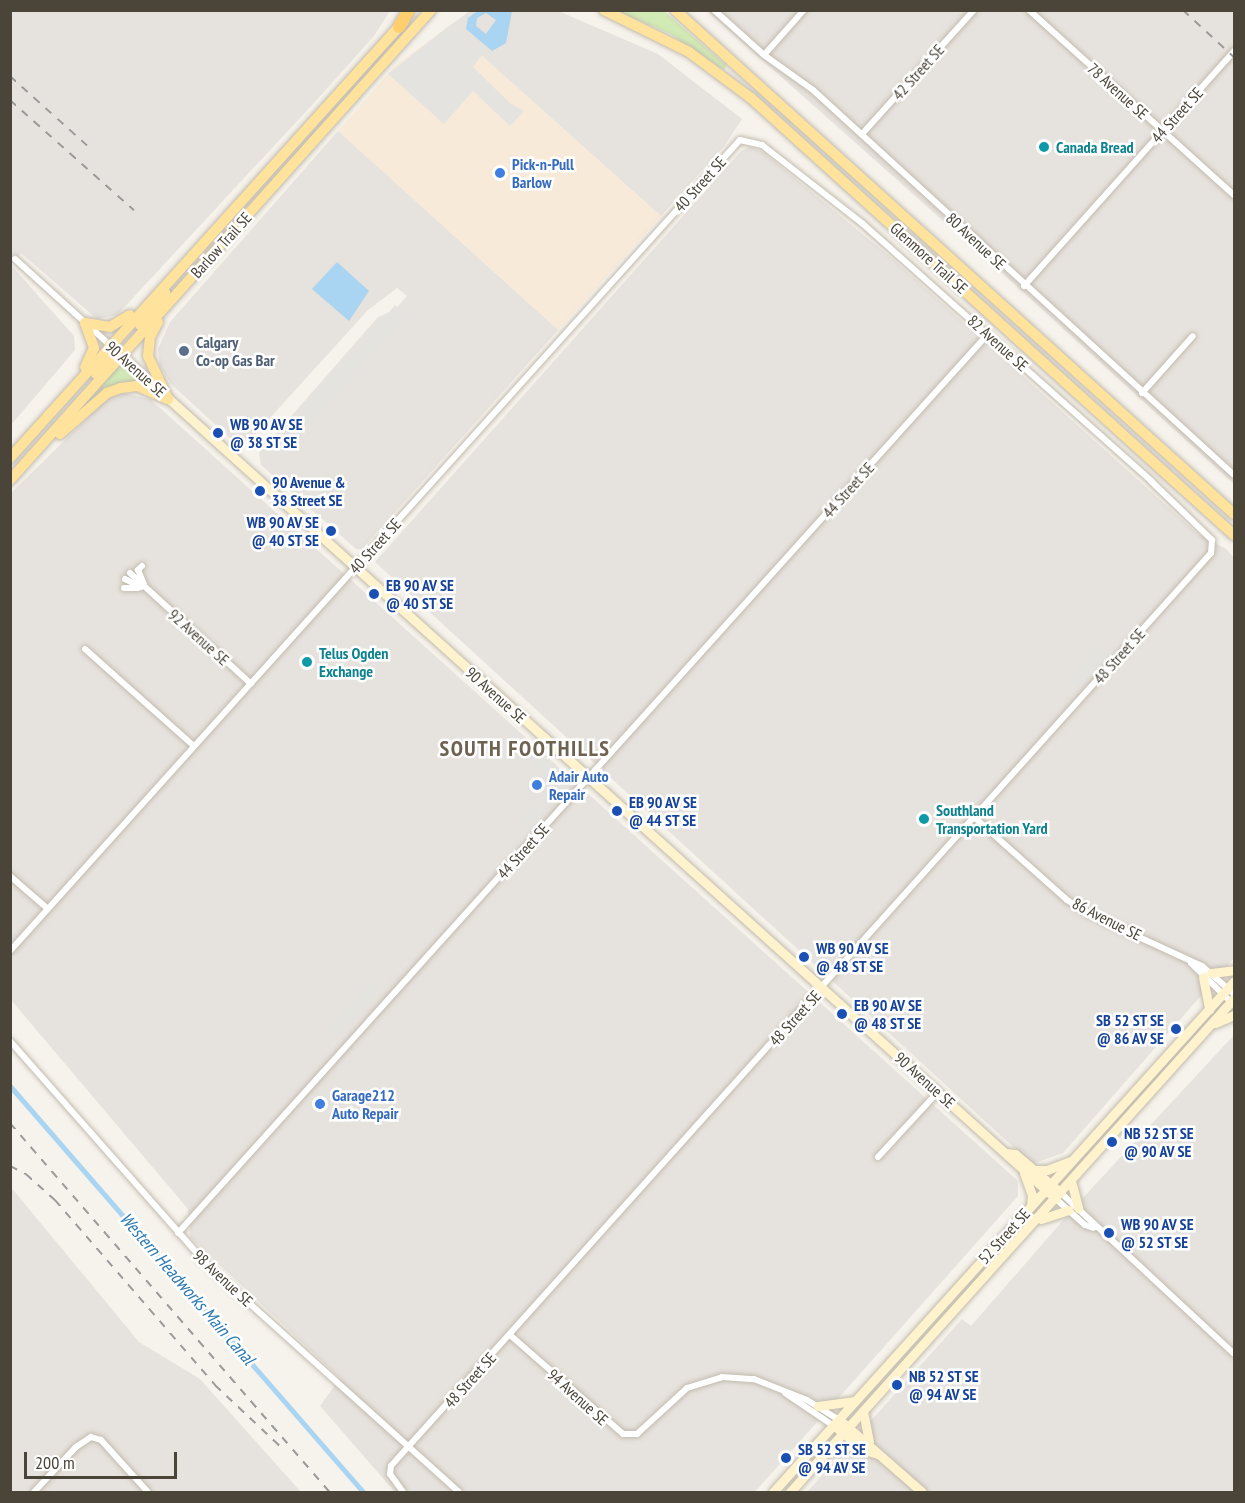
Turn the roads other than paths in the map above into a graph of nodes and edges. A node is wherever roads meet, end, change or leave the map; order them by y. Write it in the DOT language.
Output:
graph roads {
  1 [pos="409,10"];
  2 [pos="414,10"];
  3 [pos="431,10"];
  4 [pos="437,10"];
  5 [pos="604,10"];
  6 [pos="714,10"];
  7 [pos="804,10"];
  8 [pos="974,10"];
  9 [pos="1029,10"];
  10 [pos="677,12"];
  11 [pos="399,27"];
  12 [pos="414,29"];
  13 [pos="1234,51"];
  14 [pos="764,55"];
  15 [pos="1163,131"];
  16 [pos="862,134"];
  17 [pos="740,140"];
  18 [pos="1234,195"];
  19 [pos="200,244"];
  20 [pos="15,259"];
  21 [pos="190,280"];
  22 [pos="1024,286"];
  23 [pos="155,295"];
  24 [pos="86,323"];
  25 [pos="988,334"];
  26 [pos="1193,336"];
  27 [pos="110,345"];
  28 [pos="121,356"];
  29 [pos="76,384"];
  30 [pos="1142,393"];
  31 [pos="168,399"];
  32 [pos="72,412"];
  33 [pos="34,431"];
  34 [pos="10,453"];
  35 [pos="10,458"];
  36 [pos="25,463"];
  37 [pos="1234,475"];
  38 [pos="10,480"];
  39 [pos="1234,514"];
  40 [pos="1234,535"];
  41 [pos="1213,545"];
  42 [pos="142,566"];
  43 [pos="355,568"];
  44 [pos="130,573"];
  45 [pos="125,579"];
  46 [pos="124,588"];
  47 [pos="147,590"];
  48 [pos="85,649"];
  49 [pos="250,684"];
  50 [pos="195,746"];
  51 [pos="589,778"];
  52 [pos="975,818"];
  53 [pos="10,876"];
  54 [pos="48,909"];
  55 [pos="10,951"];
  56 [pos="1234,970"];
  57 [pos="1207,975"];
  58 [pos="822,988"];
  59 [pos="1231,995"];
  60 [pos="1209,1009"];
  61 [pos="1234,1015"];
  62 [pos="1210,1025"];
  63 [pos="10,1041"];
  64 [pos="938,1092"];
  65 [pos="1006,1153"];
  66 [pos="878,1157"];
  67 [pos="1076,1159"];
  68 [pos="1022,1168"];
  69 [pos="1035,1170"];
  70 [pos="1071,1181"];
  71 [pos="1048,1187"];
  72 [pos="1059,1196"];
  73 [pos="1030,1206"];
  74 [pos="1073,1209"];
  75 [pos="1036,1221"];
  76 [pos="178,1233"];
  77 [pos="510,1335"];
  78 [pos="1234,1354"];
  79 [pos="777,1387"];
  80 [pos="857,1400"];
  81 [pos="818,1406"];
  82 [pos="863,1411"];
  83 [pos="836,1423"];
  84 [pos="846,1429"];
  85 [pos="870,1443"];
  86 [pos="857,1444"];
  87 [pos="409,1447"];
  88 [pos="824,1454"];
  89 [pos="877,1454"];
  90 [pos="34,1492"];
  91 [pos="148,1492"];
  92 [pos="403,1492"];
  93 [pos="459,1492"];
  94 [pos="773,1492"];
  95 [pos="790,1492"];
  96 [pos="922,1492"];
  1 -- 11 [label="highway"];
  2 -- 11 [label="main road, Barlow Trail SE"];
  3 -- 12 [label="main road, Barlow Trail SE"];
  4 -- 12 [label="main road"];
  5 -- 40 [label="main road, Glenmore Trail SE"];
  6 -- 14 [label="street, 80 Avenue SE"];
  7 -- 14 [label="street"];
  8 -- 16 [label="street, 42 Street SE"];
  9 -- 15 [label="street, 78 Avenue SE"];
  10 -- 39 [label="main road, Glenmore Trail SE"];
  11 -- 19 [label="main road, Barlow Trail SE"];
  12 -- 21 [label="main road, Barlow Trail SE"];
  13 -- 15 [label="street, 44 Street SE"];
  14 -- 16 [label="street, 80 Avenue SE"];
  15 -- 18 [label="street, 78 Avenue SE"];
  15 -- 22 [label="street, 44 Street SE"];
  16 -- 22 [label="street, 80 Avenue SE"];
  17 -- 25 [label="street, 82 Avenue SE"];
  17 -- 43 [label="street, 40 Street SE"];
  19 -- 23 [label="main road, Barlow Trail SE"];
  19 -- 28 [label="main road"];
  20 -- 24 [label="street, 90 Avenue SE"];
  21 -- 28 [label="main road, Barlow Trail SE"];
  21 -- 31 [label="main road"];
  22 -- 30 [label="street, 80 Avenue SE"];
  23 -- 24 [label="main road"];
  23 -- 27 [label="main road, Barlow Trail SE"];
  24 -- 27 [label="street, 90 Avenue SE"];
  24 -- 29 [label="main road"];
  25 -- 41 [label="street, 82 Avenue SE"];
  25 -- 51 [label="street, 44 Street SE"];
  26 -- 30 [label="street"];
  27 -- 28 [label="main road, 90 Avenue SE"];
  27 -- 29 [label="main road, Barlow Trail SE"];
  27 -- 32 [label="main road"];
  28 -- 31 [label="main road, 90 Avenue SE"];
  28 -- 32 [label="main road, Barlow Trail SE"];
  29 -- 33 [label="main road, Barlow Trail SE"];
  30 -- 37 [label="street, 80 Avenue SE"];
  31 -- 36 [label="main road"];
  31 -- 43 [label="main road, 90 Avenue SE"];
  32 -- 36 [label="main road, Barlow Trail SE"];
  33 -- 34 [label="main road"];
  33 -- 35 [label="main road, Barlow Trail SE"];
  36 -- 38 [label="main road, Barlow Trail SE"];
  41 -- 52 [label="street, 48 Street SE"];
  42 -- 47 [label="street"];
  43 -- 49 [label="street, 40 Street SE"];
  43 -- 51 [label="main road, 90 Avenue SE"];
  44 -- 47 [label="street"];
  45 -- 47 [label="street"];
  46 -- 47 [label="street"];
  47 -- 49 [label="street, 92 Avenue SE"];
  48 -- 50 [label="street"];
  49 -- 50 [label="street, 40 Street SE"];
  50 -- 54 [label="street, 40 Street SE"];
  51 -- 58 [label="main road, 90 Avenue SE"];
  51 -- 76 [label="street, 44 Street SE"];
  52 -- 57 [label="street, 86 Avenue SE"];
  52 -- 58 [label="street, 48 Street SE"];
  53 -- 54 [label="street"];
  54 -- 55 [label="street, 40 Street SE"];
  56 -- 57 [label="main road"];
  57 -- 59 [label="street, 86 Avenue SE"];
  57 -- 60 [label="main road"];
  58 -- 64 [label="main road, 90 Avenue SE"];
  58 -- 77 [label="street, 48 Street SE"];
  59 -- 60 [label="main road, 52 Street SE"];
  59 -- 62 [label="main road, 52 Street SE"];
  60 -- 67 [label="main road, 52 Street SE"];
  61 -- 62 [label="main road"];
  62 -- 70 [label="main road, 52 Street SE"];
  63 -- 76 [label="street, 98 Avenue SE"];
  64 -- 65 [label="main road, 90 Avenue SE"];
  64 -- 66 [label="street"];
  65 -- 68 [label="main road, 90 Avenue SE"];
  65 -- 69 [label="main road, 90 Avenue SE"];
  67 -- 69 [label="main road"];
  67 -- 71 [label="main road, 52 Street SE"];
  68 -- 71 [label="main road, 90 Avenue SE"];
  68 -- 73 [label="main road"];
  69 -- 71 [label="main road, 90 Avenue SE"];
  70 -- 72 [label="main road, 52 Street SE"];
  70 -- 74 [label="main road"];
  71 -- 72 [label="main road, 90 Avenue SE"];
  71 -- 73 [label="main road, 52 Street SE"];
  72 -- 74 [label="street, 90 Avenue SE"];
  72 -- 75 [label="main road, 52 Street SE"];
  73 -- 80 [label="main road, 52 Street SE"];
  74 -- 75 [label="main road"];
  74 -- 78 [label="street, 90 Avenue SE"];
  75 -- 82 [label="main road, 52 Street SE"];
  76 -- 87 [label="street, 98 Avenue SE"];
  77 -- 79 [label="street, 94 Avenue SE"];
  77 -- 87 [label="street, 48 Street SE"];
  79 -- 81 [label="street, 94 Avenue SE"];
  79 -- 83 [label="street, 94 Avenue SE"];
  80 -- 81 [label="main road"];
  80 -- 83 [label="main road, 52 Street SE"];
  81 -- 83 [label="street, 94 Avenue SE"];
  82 -- 84 [label="main road, 52 Street SE"];
  82 -- 85 [label="main road"];
  83 -- 84 [label="main road, 94 Avenue SE"];
  83 -- 94 [label="main road, 52 Street SE"];
  84 -- 85 [label="main road, 94 Avenue SE"];
  84 -- 86 [label="main road, 94 Avenue SE"];
  84 -- 88 [label="main road, 52 Street SE"];
  85 -- 89 [label="main road, 94 Avenue SE"];
  86 -- 88 [label="main road"];
  86 -- 89 [label="main road, 94 Avenue SE"];
  87 -- 92 [label="street, 48 Street SE"];
  87 -- 93 [label="street, 98 Avenue SE"];
  88 -- 95 [label="main road, 52 Street SE"];
  89 -- 96 [label="main road, 94 Avenue SE"];
  90 -- 91 [label="street"];
}
